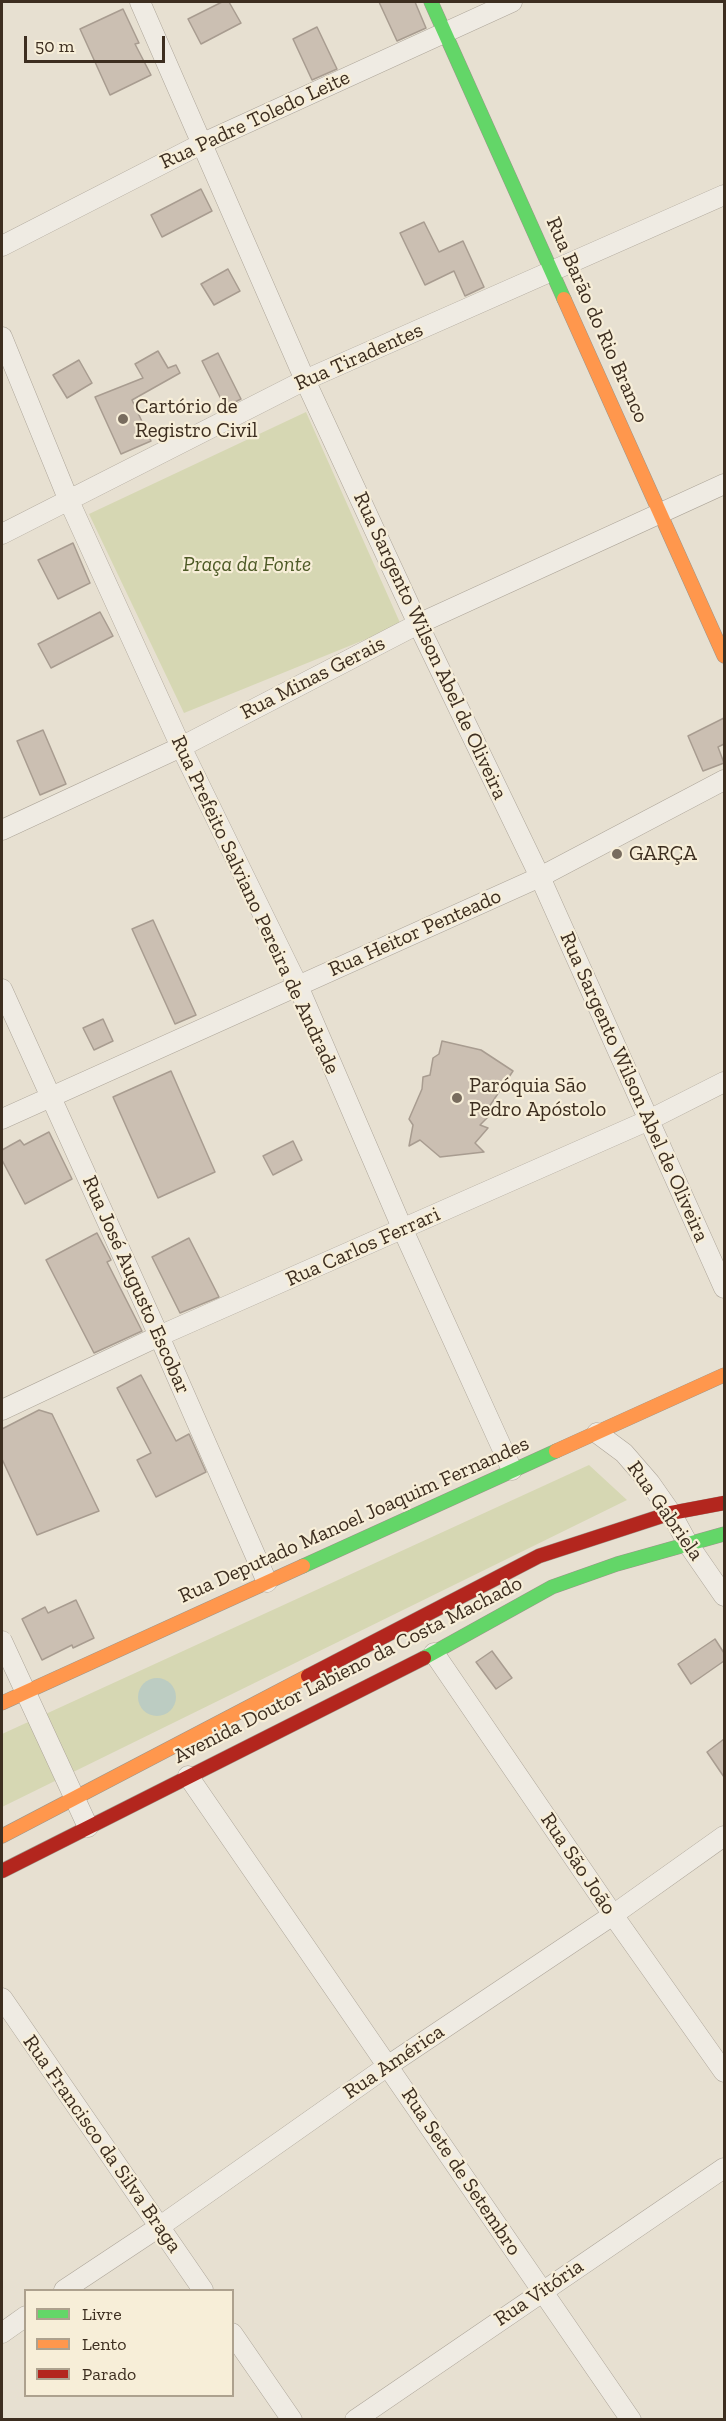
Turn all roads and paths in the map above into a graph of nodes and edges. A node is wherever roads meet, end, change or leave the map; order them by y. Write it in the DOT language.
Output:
graph roads {
  1 [pos="140,2"];
  2 [pos="431,2"];
  3 [pos="512,2"];
  4 [pos="444,31"];
  5 [pos="203,143"];
  6 [pos="724,195"];
  7 [pos="2,246"];
  8 [pos="552,272"];
  9 [pos="2,337"];
  10 [pos="305,380"];
  11 [pos="724,484"];
  12 [pos="69,501"];
  13 [pos="660,513"];
  14 [pos="2,534"];
  15 [pos="418,624"];
  16 [pos="724,656"];
  17 [pos="180,747"];
  18 [pos="724,780"];
  19 [pos="2,830"];
  20 [pos="540,877"];
  21 [pos="297,986"];
  22 [pos="2,989"];
  23 [pos="724,1082"];
  24 [pos="51,1097"];
  25 [pos="2,1119"];
  26 [pos="648,1120"];
  27 [pos="403,1230"];
  28 [pos="724,1288"];
  29 [pos="159,1336"];
  30 [pos="724,1375"];
  31 [pos="2,1410"];
  32 [pos="597,1433"];
  33 [pos="512,1470"];
  34 [pos="724,1503"];
  35 [pos="672,1513"];
  36 [pos="724,1534"];
  37 [pos="688,1544"];
  38 [pos="267,1582"];
  39 [pos="724,1596"];
  40 [pos="2,1641"];
  41 [pos="434,1653"];
  42 [pos="27,1692"];
  43 [pos="2,1703"];
  44 [pos="188,1776"];
  45 [pos="74,1798"];
  46 [pos="88,1827"];
  47 [pos="2,1836"];
  48 [pos="724,1836"];
  49 [pos="2,1872"];
  50 [pos="613,1915"];
  51 [pos="2,1999"];
  52 [pos="389,2065"];
  53 [pos="724,2072"];
  54 [pos="724,2168"];
  55 [pos="159,2227"];
  56 [pos="66,2289"];
  57 [pos="202,2289"];
  58 [pos="541,2291"];
  59 [pos="24,2317"];
  60 [pos="2,2333"];
  61 [pos="234,2336"];
  62 [pos="292,2420"];
  63 [pos="355,2420"];
  64 [pos="631,2420"];
  1 -- 5 [label="street, Rua Sargento Wilson Abel de Oliveira"];
  2 -- 4 [label="main road, Rua Barão do Rio Branco"];
  3 -- 4 [label="street, Rua Padre Toledo Leite"];
  4 -- 5 [label="street, Rua Padre Toledo Leite"];
  4 -- 8 [label="main road, Rua Barão do Rio Branco"];
  5 -- 7 [label="street, Rua Padre Toledo Leite"];
  5 -- 10 [label="street, Rua Sargento Wilson Abel de Oliveira"];
  6 -- 8 [label="street, Rua Tiradentes"];
  8 -- 10 [label="street, Rua Tiradentes"];
  8 -- 13 [label="main road, Rua Barão do Rio Branco"];
  9 -- 12 [label="street, Rua Prefeito Salviano Pereira de Andrade"];
  10 -- 12 [label="street, Rua Tiradentes"];
  10 -- 15 [label="street, Rua Sargento Wilson Abel de Oliveira"];
  11 -- 13 [label="street, Rua Minas Gerais"];
  12 -- 14 [label="street, Rua Tiradentes"];
  12 -- 17 [label="street, Rua Prefeito Salviano Pereira de Andrade"];
  13 -- 15 [label="street, Rua Minas Gerais"];
  13 -- 16 [label="main road, Rua Barão do Rio Branco"];
  15 -- 17 [label="street, Rua Minas Gerais"];
  15 -- 20 [label="street, Rua Sargento Wilson Abel de Oliveira"];
  17 -- 19 [label="street, Rua Minas Gerais"];
  17 -- 21 [label="street, Rua Prefeito Salviano Pereira de Andrade"];
  18 -- 20 [label="street, Rua Heitor Penteado"];
  20 -- 21 [label="street, Rua Heitor Penteado"];
  20 -- 26 [label="street, Rua Sargento Wilson Abel de Oliveira"];
  21 -- 24 [label="street, Rua Heitor Penteado"];
  21 -- 27 [label="street, Rua Prefeito Salviano Pereira de Andrade"];
  22 -- 24 [label="street, Rua José Augusto Escobar"];
  23 -- 26 [label="street, Rua Carlos Ferrari"];
  24 -- 25 [label="street, Rua Heitor Penteado"];
  24 -- 29 [label="street, Rua José Augusto Escobar"];
  26 -- 27 [label="street, Rua Carlos Ferrari"];
  26 -- 28 [label="street, Rua Sargento Wilson Abel de Oliveira"];
  27 -- 29 [label="street, Rua Carlos Ferrari"];
  27 -- 33 [label="street, Rua Prefeito Salviano Pereira de Andrade"];
  29 -- 31 [label="street, Rua Carlos Ferrari"];
  29 -- 38 [label="street, Rua José Augusto Escobar"];
  30 -- 32 [label="main road, Rua Deputado Manoel Joaquim Fernandes"];
  32 -- 33 [label="main road, Rua Deputado Manoel Joaquim Fernandes"];
  32 -- 35 [label="street, Rua Gabriela"];
  33 -- 38 [label="main road, Rua Deputado Manoel Joaquim Fernandes"];
  34 -- 35 [label="main road, Avenida Doutor Labieno da Costa Machado"];
  35 -- 37 [label="street, Rua Gabriela"];
  35 -- 45 [label="main road, Avenida Doutor Labieno da Costa Machado"];
  36 -- 37 [label="main road, Avenida Doutor Labieno da Costa Machado"];
  37 -- 39 [label="street, Rua Gabriela"];
  37 -- 41 [label="main road, Avenida Doutor Labieno da Costa Machado"];
  38 -- 42 [label="main road, Rua Deputado Manoel Joaquim Fernandes"];
  40 -- 42 [label="street"];
  41 -- 44 [label="main road, Avenida Doutor Labieno da Costa Machado"];
  41 -- 50 [label="street, Rua São João"];
  42 -- 43 [label="main road, Rua Deputado Manoel Joaquim Fernandes"];
  42 -- 45 [label="street"];
  44 -- 46 [label="main road, Avenida Doutor Labieno da Costa Machado"];
  44 -- 52 [label="street, Rua Sete de Setembro"];
  45 -- 46 [label="street"];
  45 -- 47 [label="main road, Avenida Doutor Labieno da Costa Machado"];
  46 -- 49 [label="main road, Avenida Doutor Labieno da Costa Machado"];
  48 -- 50 [label="street, Rua América"];
  50 -- 52 [label="street, Rua América"];
  50 -- 53 [label="street, Rua São João"];
  51 -- 55 [label="street, Rua Francisco da Silva Braga"];
  52 -- 55 [label="street, Rua América"];
  52 -- 58 [label="street, Rua Sete de Setembro"];
  54 -- 58 [label="street, Rua Vitória"];
  55 -- 56 [label="street, Rua América"];
  55 -- 57 [label="street, Rua Francisco da Silva Braga"];
  58 -- 63 [label="street, Rua Vitória"];
  58 -- 64 [label="street, Rua Sete de Setembro"];
  59 -- 60 [label="street"];
  61 -- 62 [label="street"];
}
